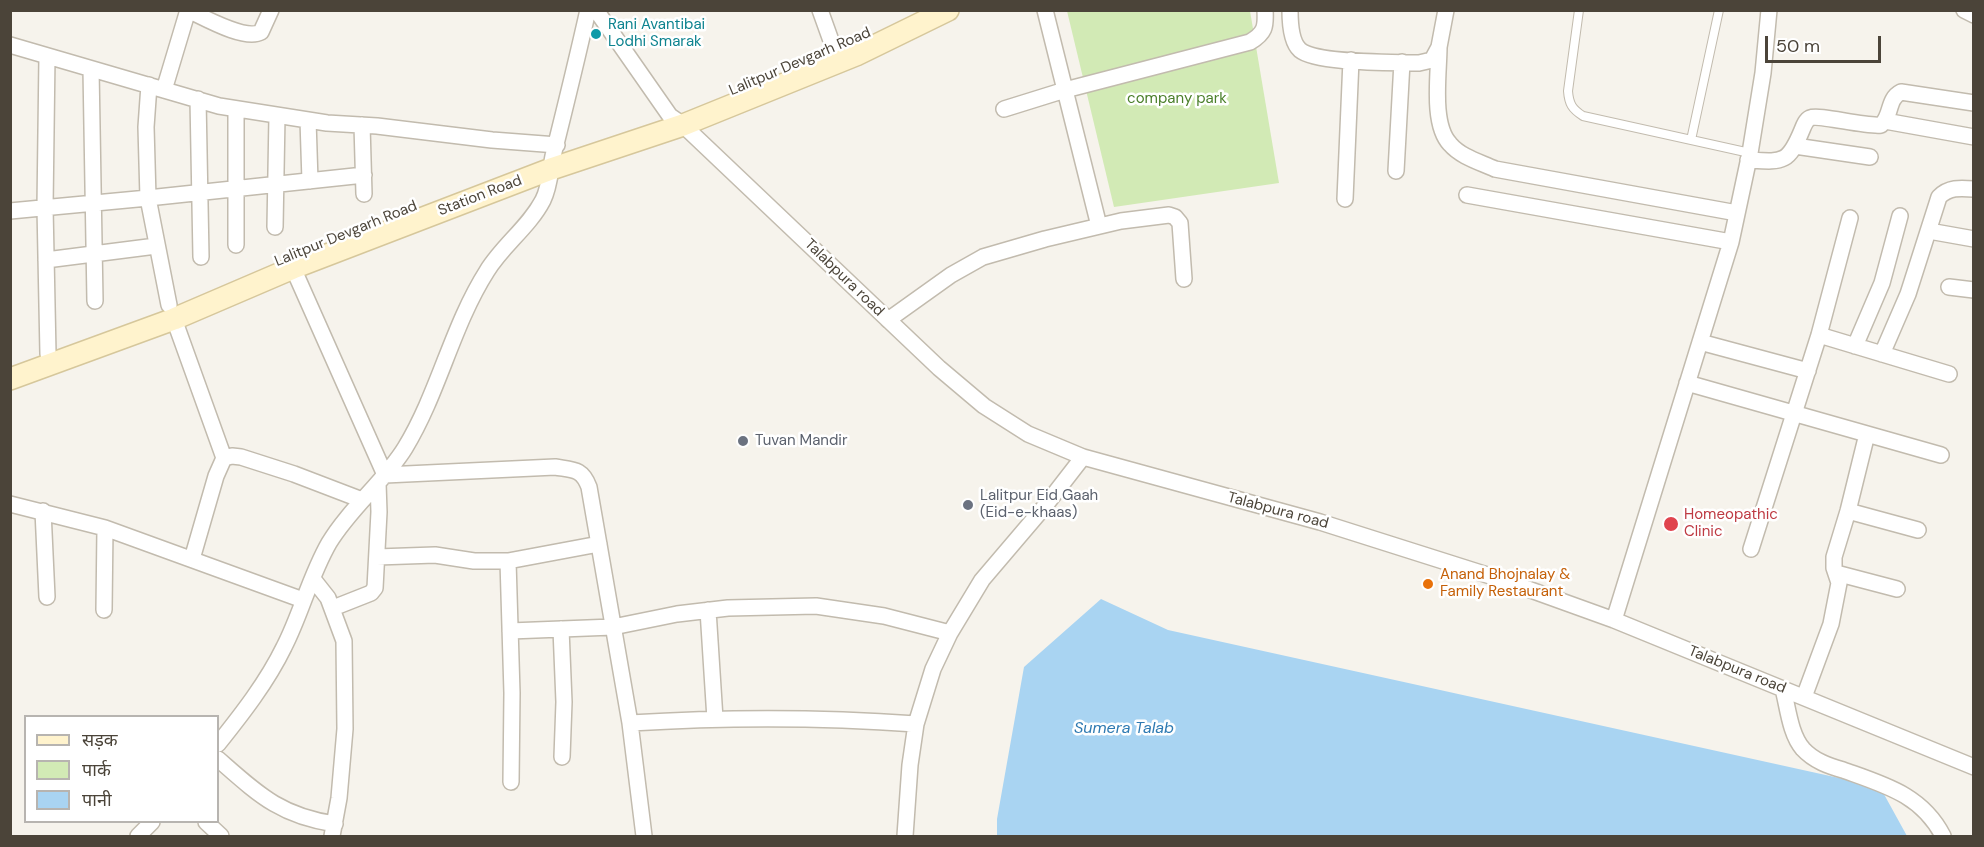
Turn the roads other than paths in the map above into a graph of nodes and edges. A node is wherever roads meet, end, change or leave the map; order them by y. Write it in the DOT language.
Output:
graph roads {
  1 [pos="188,10"];
  2 [pos="270,10"];
  3 [pos="588,10"];
  4 [pos="596,10"];
  5 [pos="820,10"];
  6 [pos="915,10"];
  7 [pos="948,10"];
  8 [pos="1045,10"];
  9 [pos="1265,10"];
  10 [pos="1290,10"];
  11 [pos="1446,10"];
  12 [pos="1578,10"];
  13 [pos="1719,10"];
  14 [pos="1769,10"];
  15 [pos="1964,10"];
  16 [pos="1974,15"];
  17 [pos="10,45"];
  18 [pos="1439,47"];
  19 [pos="834,49"];
  20 [pos="47,56"];
  21 [pos="1351,60"];
  22 [pos="1402,62"];
  23 [pos="92,69"];
  24 [pos="148,85"];
  25 [pos="164,90"];
  26 [pos="1065,90"];
  27 [pos="198,99"];
  28 [pos="1974,103"];
  29 [pos="236,109"];
  30 [pos="1004,109"];
  31 [pos="277,116"];
  32 [pos="308,120"];
  33 [pos="677,120"];
  34 [pos="1885,122"];
  35 [pos="362,125"];
  36 [pos="1974,136"];
  37 [pos="1691,140"];
  38 [pos="1795,146"];
  39 [pos="554,157"];
  40 [pos="1749,157"];
  41 [pos="1870,157"];
  42 [pos="1396,171"];
  43 [pos="364,175"];
  44 [pos="310,181"];
  45 [pos="276,185"];
  46 [pos="236,189"];
  47 [pos="1974,189"];
  48 [pos="200,193"];
  49 [pos="364,194"];
  50 [pos="1467,195"];
  51 [pos="148,198"];
  52 [pos="1345,199"];
  53 [pos="95,203"];
  54 [pos="45,207"];
  55 [pos="10,211"];
  56 [pos="1737,213"];
  57 [pos="1900,216"];
  58 [pos="1850,218"];
  59 [pos="1099,226"];
  60 [pos="275,227"];
  61 [pos="1929,231"];
  62 [pos="1974,239"];
  63 [pos="1731,242"];
  64 [pos="236,244"];
  65 [pos="156,246"];
  66 [pos="95,254"];
  67 [pos="201,257"];
  68 [pos="46,260"];
  69 [pos="293,268"];
  70 [pos="1184,279"];
  71 [pos="1949,286"];
  72 [pos="1974,290"];
  73 [pos="95,301"];
  74 [pos="172,312"];
  75 [pos="888,320"];
  76 [pos="1819,335"];
  77 [pos="1700,342"];
  78 [pos="1855,346"];
  79 [pos="48,354"];
  80 [pos="1882,354"];
  81 [pos="10,368"];
  82 [pos="1808,371"];
  83 [pos="1949,374"];
  84 [pos="10,379"];
  85 [pos="1687,383"];
  86 [pos="1795,414"];
  87 [pos="1867,434"];
  88 [pos="1941,454"];
  89 [pos="224,458"];
  90 [pos="1083,458"];
  91 [pos="382,479"];
  92 [pos="362,500"];
  93 [pos="10,504"];
  94 [pos="1848,511"];
  95 [pos="43,512"];
  96 [pos="105,528"];
  97 [pos="1918,530"];
  98 [pos="599,544"];
  99 [pos="1751,549"];
  100 [pos="377,557"];
  101 [pos="192,559"];
  102 [pos="508,561"];
  103 [pos="1836,573"];
  104 [pos="313,579"];
  105 [pos="1897,589"];
  106 [pos="47,597"];
  107 [pos="303,600"];
  108 [pos="333,608"];
  109 [pos="104,610"];
  110 [pos="708,610"];
  111 [pos="1614,620"];
  112 [pos="613,627"];
  113 [pos="561,629"];
  114 [pos="510,630"];
  115 [pos="950,633"];
  116 [pos="1783,689"];
  117 [pos="1804,697"];
  118 [pos="715,719"];
  119 [pos="630,723"];
  120 [pos="916,724"];
  121 [pos="219,743"];
  122 [pos="562,757"];
  123 [pos="219,760"];
  124 [pos="1974,767"];
  125 [pos="511,782"];
  126 [pos="151,823"];
  127 [pos="207,823"];
  128 [pos="333,830"];
  129 [pos="138,837"];
  130 [pos="221,837"];
  131 [pos="644,837"];
  132 [pos="905,837"];
  133 [pos="1943,837"];
  1 -- 2 [label="street"];
  1 -- 25 [label="street"];
  3 -- 39 [label="street"];
  4 -- 33 [label="street, Talabpura road"];
  5 -- 19 [label="street"];
  6 -- 19 [label="main road, Lalitpur Devgarh Road"];
  7 -- 33 [label="main road"];
  8 -- 26 [label="street"];
  9 -- 26 [label="street"];
  10 -- 21 [label="street"];
  11 -- 18 [label="street"];
  12 -- 37 [label="lane"];
  13 -- 37 [label="lane"];
  14 -- 40 [label="street"];
  15 -- 16 [label="street"];
  17 -- 20 [label="street"];
  18 -- 22 [label="street"];
  18 -- 56 [label="street"];
  19 -- 33 [label="main road, Lalitpur Devgarh Road"];
  20 -- 23 [label="street"];
  20 -- 54 [label="street"];
  21 -- 22 [label="street"];
  21 -- 52 [label="street"];
  22 -- 42 [label="street"];
  23 -- 24 [label="street"];
  23 -- 53 [label="street"];
  24 -- 25 [label="street"];
  24 -- 51 [label="street"];
  25 -- 27 [label="street"];
  26 -- 30 [label="street"];
  26 -- 59 [label="street"];
  27 -- 29 [label="street"];
  27 -- 48 [label="street"];
  28 -- 34 [label="street"];
  29 -- 31 [label="street"];
  29 -- 46 [label="street"];
  31 -- 32 [label="street"];
  31 -- 45 [label="street"];
  32 -- 35 [label="street"];
  32 -- 44 [label="street"];
  33 -- 39 [label="main road, Lalitpur Devgarh Road"];
  33 -- 75 [label="street, Talabpura road"];
  34 -- 36 [label="street"];
  34 -- 38 [label="street"];
  35 -- 39 [label="street"];
  35 -- 43 [label="street"];
  37 -- 40 [label="lane"];
  38 -- 40 [label="street"];
  38 -- 41 [label="street"];
  39 -- 69 [label="main road, Station Road"];
  39 -- 74 [label="main road, Lalitpur Devgarh Road"];
  39 -- 91 [label="street"];
  40 -- 56 [label="street"];
  43 -- 44 [label="street"];
  43 -- 49 [label="street"];
  44 -- 45 [label="street"];
  45 -- 46 [label="street"];
  45 -- 60 [label="street"];
  46 -- 48 [label="street"];
  46 -- 64 [label="street"];
  47 -- 61 [label="street"];
  48 -- 51 [label="street"];
  48 -- 67 [label="street"];
  50 -- 63 [label="street"];
  51 -- 53 [label="street"];
  51 -- 65 [label="street"];
  53 -- 54 [label="street"];
  53 -- 66 [label="street"];
  54 -- 55 [label="street"];
  54 -- 68 [label="street"];
  56 -- 63 [label="street"];
  57 -- 78 [label="street"];
  58 -- 76 [label="street"];
  59 -- 70 [label="street"];
  59 -- 75 [label="street"];
  61 -- 62 [label="street"];
  61 -- 80 [label="street"];
  63 -- 77 [label="street"];
  65 -- 66 [label="street"];
  65 -- 74 [label="street"];
  66 -- 68 [label="street"];
  66 -- 73 [label="street"];
  68 -- 79 [label="street"];
  69 -- 74 [label="main road, Station Road"];
  69 -- 91 [label="street"];
  71 -- 72 [label="street"];
  74 -- 79 [label="main road, Lalitpur Devgarh Road"];
  74 -- 84 [label="main road, Station Road"];
  74 -- 89 [label="street"];
  75 -- 90 [label="street, Talabpura road"];
  76 -- 78 [label="street"];
  76 -- 82 [label="street"];
  77 -- 82 [label="street"];
  77 -- 85 [label="street"];
  78 -- 80 [label="street"];
  79 -- 81 [label="main road, Lalitpur Devgarh Road"];
  80 -- 83 [label="street"];
  82 -- 86 [label="street"];
  85 -- 86 [label="street"];
  85 -- 111 [label="street"];
  86 -- 87 [label="street"];
  86 -- 99 [label="street"];
  87 -- 88 [label="street"];
  87 -- 94 [label="street"];
  89 -- 92 [label="street"];
  89 -- 101 [label="street"];
  90 -- 111 [label="street, Talabpura road"];
  90 -- 115 [label="street"];
  91 -- 92 [label="street"];
  91 -- 98 [label="street"];
  91 -- 100 [label="street"];
  92 -- 104 [label="street"];
  93 -- 95 [label="street"];
  94 -- 97 [label="street"];
  94 -- 103 [label="street"];
  95 -- 96 [label="street"];
  95 -- 106 [label="street"];
  96 -- 101 [label="street"];
  96 -- 109 [label="street"];
  98 -- 102 [label="street"];
  98 -- 112 [label="street"];
  100 -- 102 [label="street"];
  100 -- 108 [label="street"];
  101 -- 107 [label="street"];
  102 -- 114 [label="street"];
  103 -- 105 [label="street"];
  103 -- 117 [label="street"];
  104 -- 107 [label="street"];
  104 -- 108 [label="street"];
  107 -- 121 [label="street"];
  108 -- 128 [label="street"];
  110 -- 112 [label="street"];
  110 -- 115 [label="street"];
  110 -- 118 [label="street"];
  111 -- 116 [label="street, Talabpura road"];
  112 -- 113 [label="street"];
  112 -- 119 [label="street"];
  113 -- 114 [label="street"];
  113 -- 122 [label="street"];
  114 -- 125 [label="street"];
  115 -- 120 [label="street"];
  116 -- 117 [label="street, Talabpura road"];
  116 -- 133 [label="street"];
  117 -- 124 [label="street, Talabpura road"];
  118 -- 119 [label="street"];
  118 -- 120 [label="street"];
  119 -- 131 [label="street"];
  120 -- 132 [label="street"];
  123 -- 128 [label="street"];
  126 -- 129 [label="street"];
  127 -- 130 [label="street"];
}
